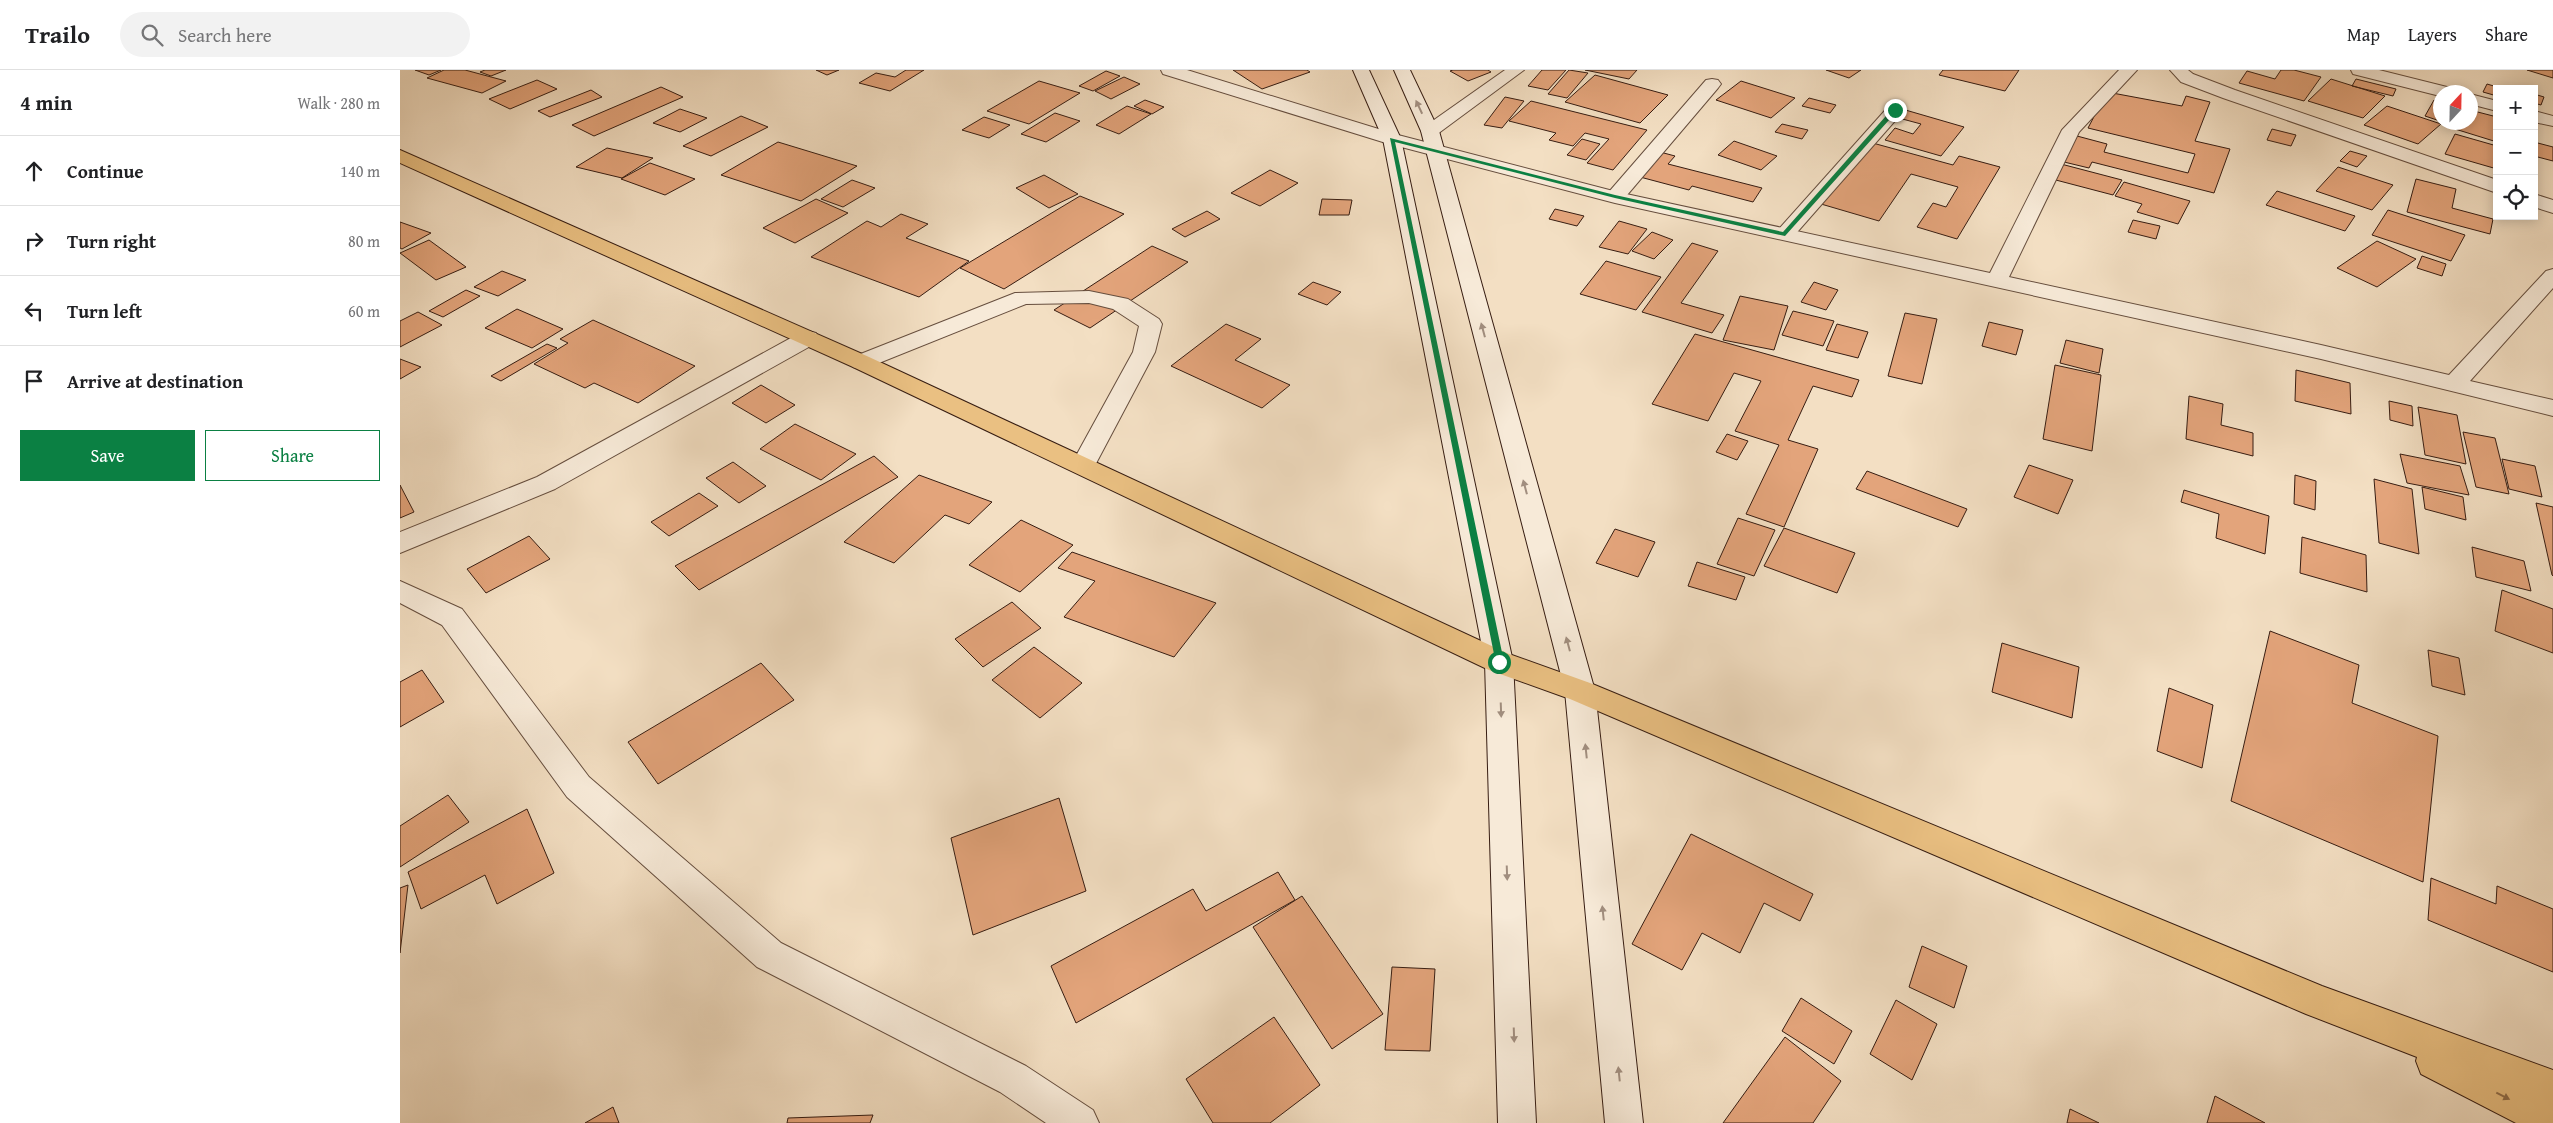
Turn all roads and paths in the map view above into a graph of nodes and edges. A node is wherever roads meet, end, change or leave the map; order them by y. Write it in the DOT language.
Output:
graph roads {
  1 [pos="1168,70"];
  2 [pos="1362,70"];
  3 [pos="1402,70"];
  4 [pos="1516,70"];
  5 [pos="2129,70"];
  6 [pos="2178,70"];
  7 [pos="2360,70"];
  8 [pos="1712,84"];
  9 [pos="2433,89"];
  10 [pos="2478,101"];
  11 [pos="2493,105"];
  12 [pos="1895,110"];
  13 [pos="2538,117"];
  14 [pos="2553,121"];
  15 [pos="1392,139"];
  16 [pos="1432,140"];
  17 [pos="400,156"];
  18 [pos="2493,186"];
  19 [pos="1615,197"];
  20 [pos="2538,201"];
  21 [pos="2553,207"];
  22 [pos="1785,234"];
  23 [pos="2553,275"];
  24 [pos="1997,281"];
  25 [pos="808,338"];
  26 [pos="861,362"];
  27 [pos="2454,384"];
  28 [pos="2553,408"];
  29 [pos="1083,465"];
  30 [pos="400,543"];
  31 [pos="400,591"];
  32 [pos="1499,662"];
  33 [pos="1580,691"];
  34 [pos="2319,1002"];
  35 [pos="2553,1089"];
  36 [pos="2553,1122"];
  37 [pos="1080,1123"];
  38 [pos="1517,1123"];
  39 [pos="1624,1123"];
  1 -- 15 [label="street"];
  2 -- 15 [label="street"];
  16 -- 3 [label="street, one-way"];
  4 -- 16 [label="street"];
  5 -- 24 [label="street"];
  6 -- 18 [label="street"];
  7 -- 9 [label="street"];
  8 -- 19 [label="street"];
  10 -- 11 [label="street"];
  12 -- 22 [label="street"];
  13 -- 14 [label="street"];
  15 -- 16 [label="street"];
  15 -- 32 [label="street"];
  16 -- 19 [label="street"];
  33 -- 16 [label="street, one-way"];
  17 -- 25 [label="highway"];
  19 -- 22 [label="street"];
  20 -- 21 [label="street"];
  22 -- 24 [label="street"];
  23 -- 27 [label="street"];
  24 -- 27 [label="street"];
  25 -- 26 [label="highway"];
  25 -- 30 [label="street"];
  26 -- 29 [label="highway"];
  26 -- 29 [label="street"];
  27 -- 28 [label="street"];
  29 -- 32 [label="highway"];
  31 -- 37 [label="street"];
  32 -- 33 [label="highway"];
  32 -- 38 [label="street, one-way"];
  33 -- 34 [label="highway"];
  39 -- 33 [label="street, one-way"];
  34 -- 35 [label="highway"];
  34 -- 36 [label="highway, one-way"];
}
